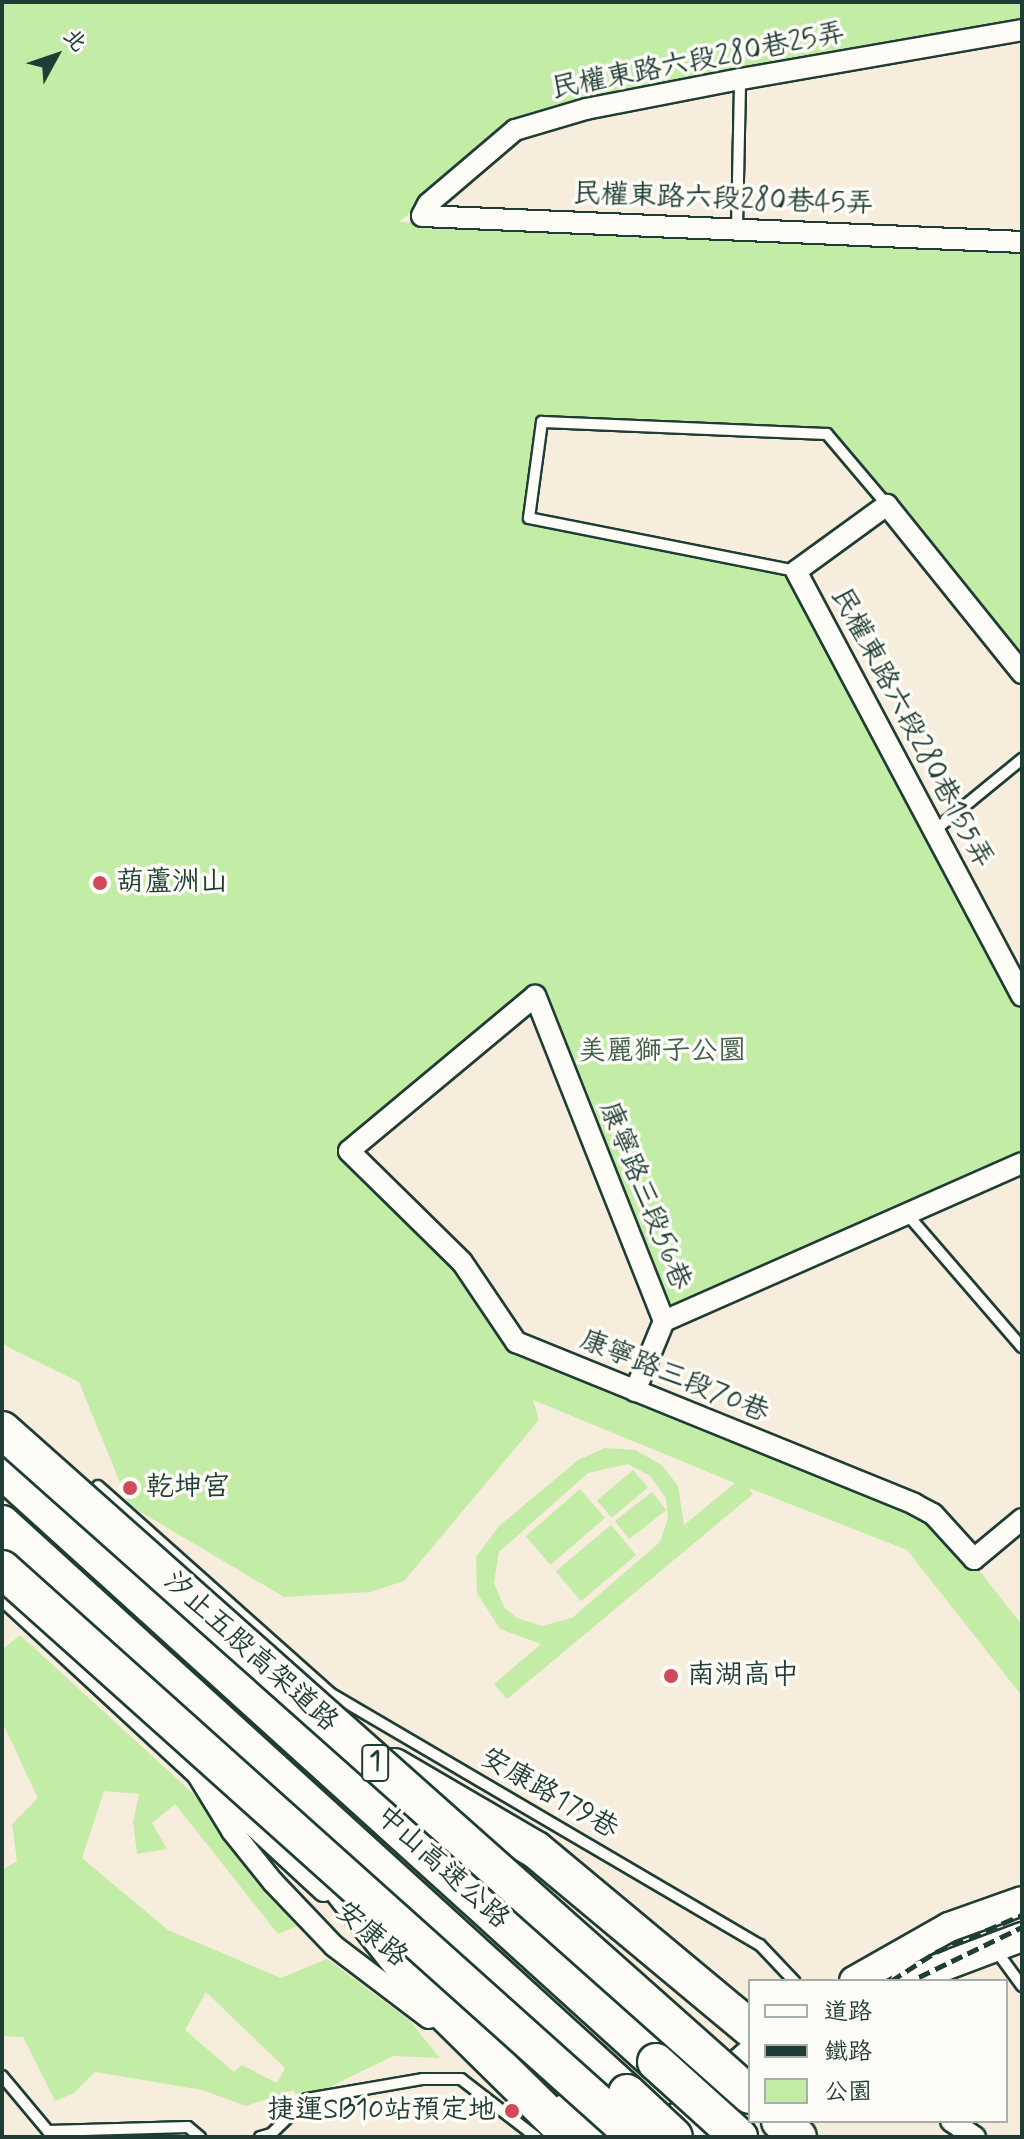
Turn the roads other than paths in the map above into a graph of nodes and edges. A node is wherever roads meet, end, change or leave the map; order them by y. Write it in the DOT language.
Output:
graph roads {
  1 [pos="1021,35"];
  2 [pos="740,79"];
  3 [pos="422,216"];
  4 [pos="737,228"];
  5 [pos="1022,242"];
  6 [pos="887,505"];
  7 [pos="796,571"];
  8 [pos="1022,673"];
  9 [pos="1022,759"];
  10 [pos="934,831"];
  11 [pos="1022,996"];
  12 [pos="349,1151"];
  13 [pos="1022,1163"];
  14 [pos="907,1214"];
  15 [pos="664,1321"];
  16 [pos="1022,1347"];
  17 [pos="635,1391"];
  18 [pos="2,1430"];
  19 [pos="2,1470"];
  20 [pos="98,1486"];
  21 [pos="1022,1519"];
  22 [pos="2,1524"];
  23 [pos="2,1569"];
  24 [pos="132,1588"];
  25 [pos="2,1594"];
  26 [pos="210,1708"];
  27 [pos="191,1764"];
  28 [pos="324,1891"];
  29 [pos="1022,1901"];
  30 [pos="1022,1937"];
  31 [pos="992,1945"];
  32 [pos="792,1979"];
  33 [pos="858,1979"];
  34 [pos="910,1979"];
  35 [pos="1022,1986"];
  36 [pos="748,2026"];
  37 [pos="748,2056"];
  38 [pos="2,2076"];
  39 [pos="748,2087"];
  40 [pos="748,2093"];
  41 [pos="554,2123"];
  42 [pos="782,2123"];
  43 [pos="954,2123"];
  44 [pos="200,2137"];
  45 [pos="260,2137"];
  46 [pos="598,2137"];
  47 [pos="636,2137"];
  48 [pos="656,2137"];
  49 [pos="674,2137"];
  50 [pos="695,2137"];
  51 [pos="739,2137"];
  52 [pos="798,2137"];
  53 [pos="975,2137"];
  1 -- 2 [label="street, 民權東路六段280巷25弄"];
  2 -- 3 [label="street, 民權東路六段280巷25弄"];
  2 -- 4 [label="lane"];
  3 -- 4 [label="street, 民權東路六段280巷45弄"];
  4 -- 5 [label="street, 民權東路六段280巷45弄"];
  6 -- 7 [label="street"];
  6 -- 7 [label="lane"];
  6 -- 8 [label="street"];
  7 -- 10 [label="street, 民權東路六段280巷155弄"];
  9 -- 10 [label="lane"];
  10 -- 11 [label="street, 民權東路六段280巷155弄"];
  12 -- 15 [label="street, 康寧路三段56巷"];
  12 -- 17 [label="street, 康寧路三段70巷"];
  13 -- 14 [label="street, 康寧路三段56巷"];
  14 -- 15 [label="street, 康寧路三段56巷"];
  14 -- 16 [label="lane"];
  15 -- 17 [label="street"];
  17 -- 21 [label="street, 康寧路三段70巷"];
  18 -- 40 [label="highway, 汐止五股高架道路 / 1, bridge"];
  19 -- 24 [label="highway, 中山高速公路 / 1"];
  20 -- 32 [label="lane, 安康路179巷"];
  22 -- 26 [label="highway, 中山高速公路"];
  23 -- 47 [label="highway, bridge"];
  24 -- 36 [label="highway"];
  24 -- 51 [label="highway, 中山高速公路 / 1, bridge"];
  25 -- 27 [label="street, 安康路"];
  26 -- 41 [label="highway"];
  26 -- 49 [label="highway, 中山高速公路, bridge"];
  27 -- 28 [label="street, 安康路"];
  27 -- 41 [label="street, 安康路"];
  29 -- 33 [label="main road"];
  30 -- 31 [label="main road"];
  31 -- 34 [label="main road"];
  31 -- 35 [label="lane"];
  37 -- 48 [label="main road"];
  38 -- 44 [label="lane"];
  39 -- 50 [label="main road"];
  41 -- 45 [label="lane"];
  41 -- 46 [label="street, 安康路"];
  42 -- 52 [label="highway"];
  43 -- 53 [label="street"];
}
